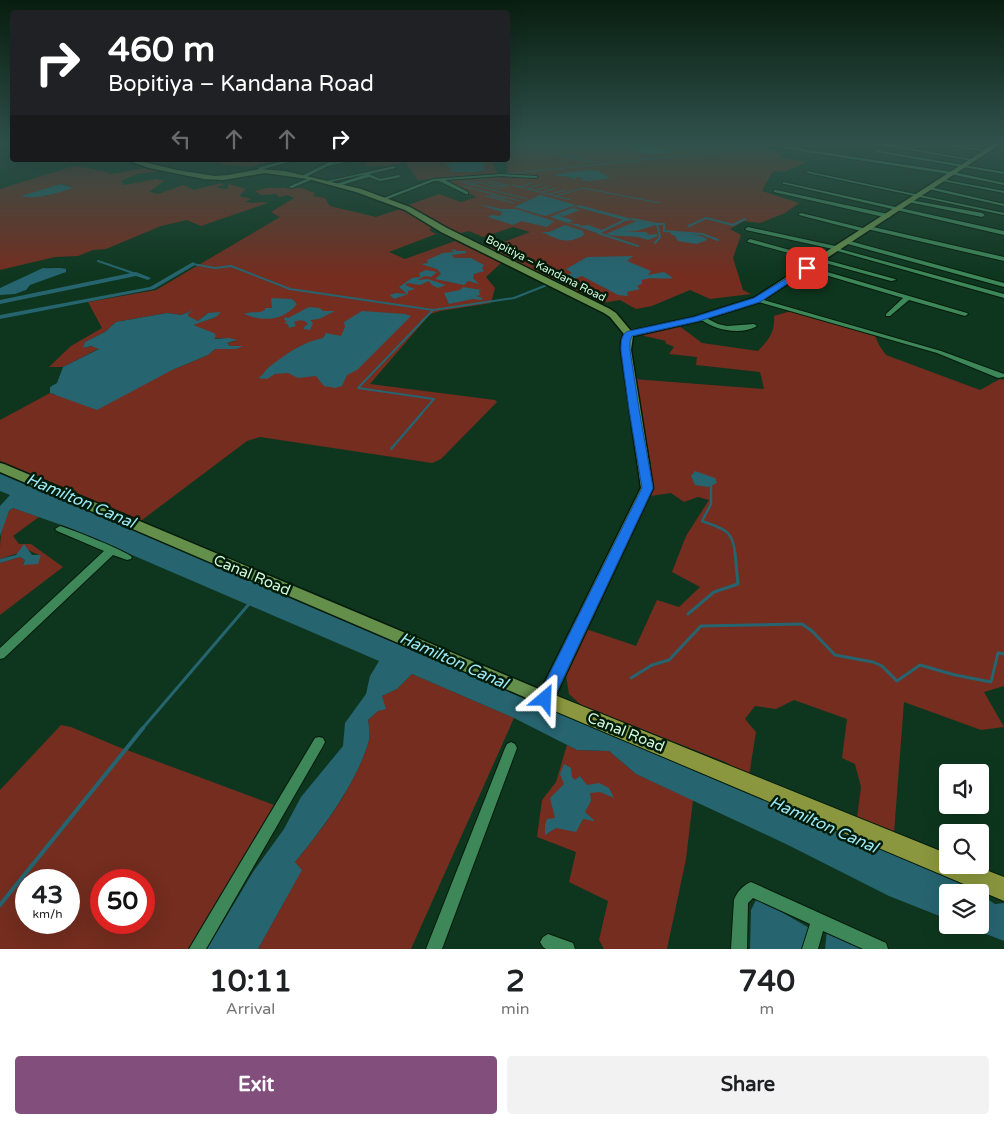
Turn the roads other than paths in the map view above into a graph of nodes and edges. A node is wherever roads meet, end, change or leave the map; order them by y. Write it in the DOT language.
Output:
graph roads {
  1 [pos="345,187"];
  2 [pos="413,187"];
  3 [pos="456,187"];
  4 [pos="804,187"];
  5 [pos="881,187"];
  6 [pos="980,187"];
  7 [pos="930,188"];
  8 [pos="776,191"];
  9 [pos="466,192"];
  10 [pos="1004,192"];
  11 [pos="918,195"];
  12 [pos="383,200"];
  13 [pos="910,201"];
  14 [pos="1004,205"];
  15 [pos="898,208"];
  16 [pos="801,214"];
  17 [pos="1004,214"];
  18 [pos="982,215"];
  19 [pos="888,216"];
  20 [pos="748,229"];
  21 [pos="867,229"];
  22 [pos="1004,233"];
  23 [pos="750,241"];
  24 [pos="846,242"];
  25 [pos="837,249"];
  26 [pos="1004,259"];
  27 [pos="821,260"];
  28 [pos="807,268"];
  29 [pos="893,280"];
  30 [pos="1004,285"];
  31 [pos="1004,296"];
  32 [pos="907,298"];
  33 [pos="757,300"];
  34 [pos="965,314"];
  35 [pos="888,315"];
  36 [pos="702,318"];
  37 [pos="754,326"];
  38 [pos="629,334"];
  39 [pos="1000,376"];
  40 [pos="0,467"];
  41 [pos="60,529"];
  42 [pos="112,550"];
  43 [pos="127,557"];
  44 [pos="0,655"];
  45 [pos="545,699"];
  46 [pos="319,742"];
  47 [pos="511,748"];
  48 [pos="1004,889"];
  49 [pos="819,920"];
  50 [pos="548,942"];
  51 [pos="197,949"];
  52 [pos="434,949"];
  53 [pos="567,949"];
  54 [pos="739,949"];
  55 [pos="810,949"];
  56 [pos="880,949"];
  1 -- 12 [label="main road, Bopitiya – Kandana Road"];
  2 -- 12 [label="street"];
  3 -- 9 [label="street"];
  4 -- 15 [label="street"];
  5 -- 11 [label="street"];
  6 -- 10 [label="street"];
  7 -- 11 [label="main road"];
  7 -- 14 [label="street"];
  8 -- 19 [label="street"];
  11 -- 13 [label="main road"];
  11 -- 17 [label="street"];
  12 -- 38 [label="main road, Bopitiya – Kandana Road"];
  13 -- 15 [label="main road"];
  13 -- 18 [label="street"];
  15 -- 19 [label="main road"];
  15 -- 22 [label="street"];
  16 -- 21 [label="street"];
  19 -- 21 [label="main road"];
  20 -- 25 [label="street"];
  21 -- 24 [label="main road"];
  21 -- 26 [label="street"];
  23 -- 27 [label="street"];
  24 -- 25 [label="main road"];
  24 -- 30 [label="street"];
  25 -- 27 [label="main road"];
  25 -- 31 [label="street"];
  27 -- 28 [label="main road"];
  27 -- 29 [label="street"];
  28 -- 32 [label="street"];
  28 -- 33 [label="main road"];
  32 -- 34 [label="street"];
  32 -- 35 [label="street"];
  33 -- 36 [label="main road"];
  33 -- 39 [label="street"];
  36 -- 37 [label="street"];
  36 -- 38 [label="main road"];
  38 -- 45 [label="main road"];
  40 -- 45 [label="main road, Canal Road"];
  41 -- 42 [label="street"];
  42 -- 43 [label="street"];
  42 -- 44 [label="street"];
  45 -- 48 [label="main road, Canal Road"];
  46 -- 51 [label="street"];
  47 -- 52 [label="street"];
  49 -- 54 [label="street"];
  49 -- 55 [label="street"];
  49 -- 56 [label="street"];
  50 -- 53 [label="street"];
}
